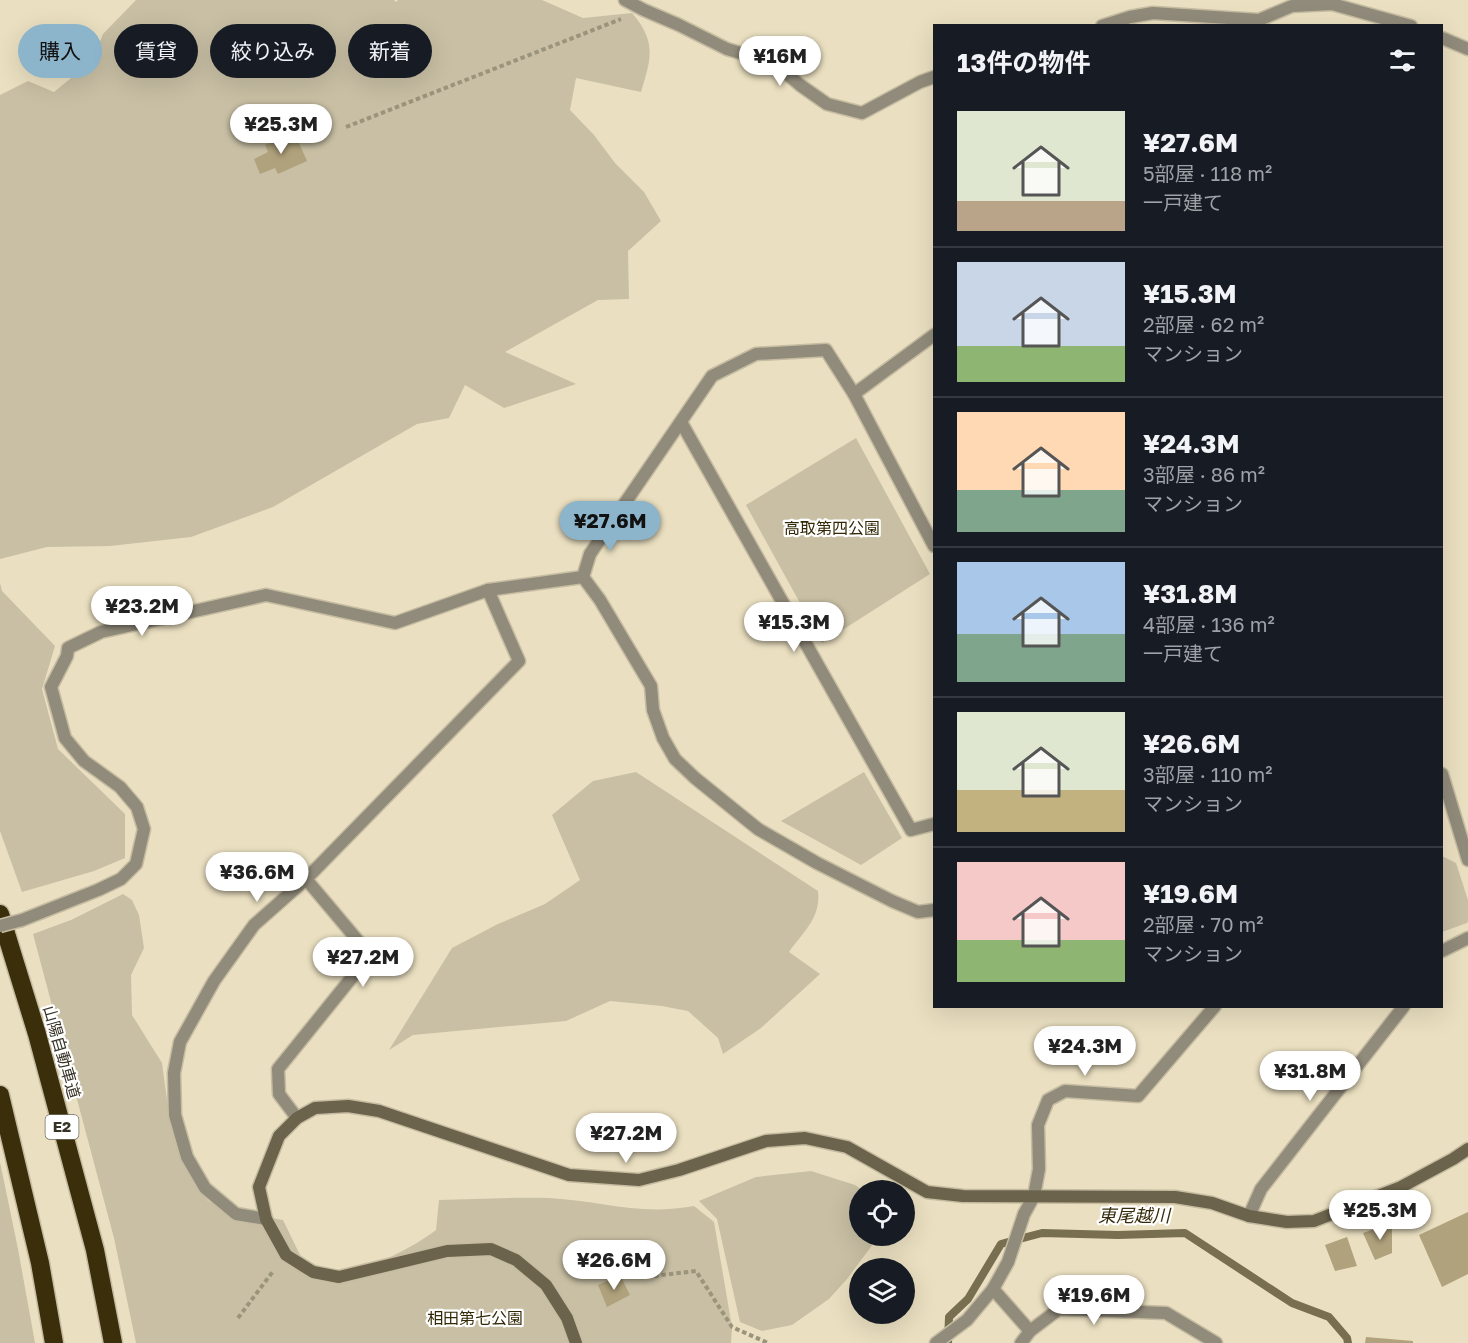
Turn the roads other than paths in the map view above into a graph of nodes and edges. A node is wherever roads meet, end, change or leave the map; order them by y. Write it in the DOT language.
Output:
graph roads {
  1 [pos="625,0"];
  2 [pos="1260,23"];
  3 [pos="1108,24"];
  4 [pos="1404,24"];
  5 [pos="1443,38"];
  6 [pos="1468,49"];
  7 [pos="933,77"];
  8 [pos="933,336"];
  9 [pos="854,394"];
  10 [pos="681,422"];
  11 [pos="933,544"];
  12 [pos="584,577"];
  13 [pos="488,590"];
  14 [pos="1443,777"];
  15 [pos="933,824"];
  16 [pos="1468,860"];
  17 [pos="306,879"];
  18 [pos="933,910"];
  19 [pos="0,914"];
  20 [pos="0,926"];
  21 [pos="1468,938"];
  22 [pos="1443,950"];
  23 [pos="1213,1008"];
  24 [pos="1402,1008"];
  25 [pos="0,1095"];
  26 [pos="297,1118"];
  27 [pos="1468,1149"];
  28 [pos="1034,1196"];
  29 [pos="1249,1216"];
  30 [pos="266,1220"];
  31 [pos="993,1289"];
  32 [pos="1030,1330"];
  33 [pos="54,1343"];
  34 [pos="113,1343"];
  35 [pos="576,1343"];
  36 [pos="936,1343"];
  37 [pos="1021,1343"];
  38 [pos="1216,1343"];
  1 -- 7 [label="street"];
  2 -- 3 [label="street"];
  2 -- 4 [label="street"];
  5 -- 6 [label="street"];
  8 -- 9 [label="street"];
  9 -- 10 [label="street"];
  9 -- 11 [label="street"];
  10 -- 12 [label="street"];
  10 -- 15 [label="street"];
  12 -- 13 [label="street"];
  12 -- 18 [label="street"];
  13 -- 17 [label="street"];
  13 -- 20 [label="street, bridge"];
  14 -- 16 [label="street"];
  17 -- 26 [label="street"];
  17 -- 30 [label="street"];
  19 -- 34 [label="highway, 山陽自動車道 / E2"];
  21 -- 22 [label="street"];
  23 -- 28 [label="street"];
  24 -- 29 [label="street"];
  25 -- 33 [label="highway"];
  26 -- 28 [label="street"];
  26 -- 30 [label="street"];
  27 -- 29 [label="street"];
  28 -- 29 [label="street"];
  28 -- 31 [label="street"];
  30 -- 35 [label="street"];
  31 -- 32 [label="street"];
  31 -- 36 [label="street"];
  32 -- 37 [label="street"];
  32 -- 38 [label="street"];
}
